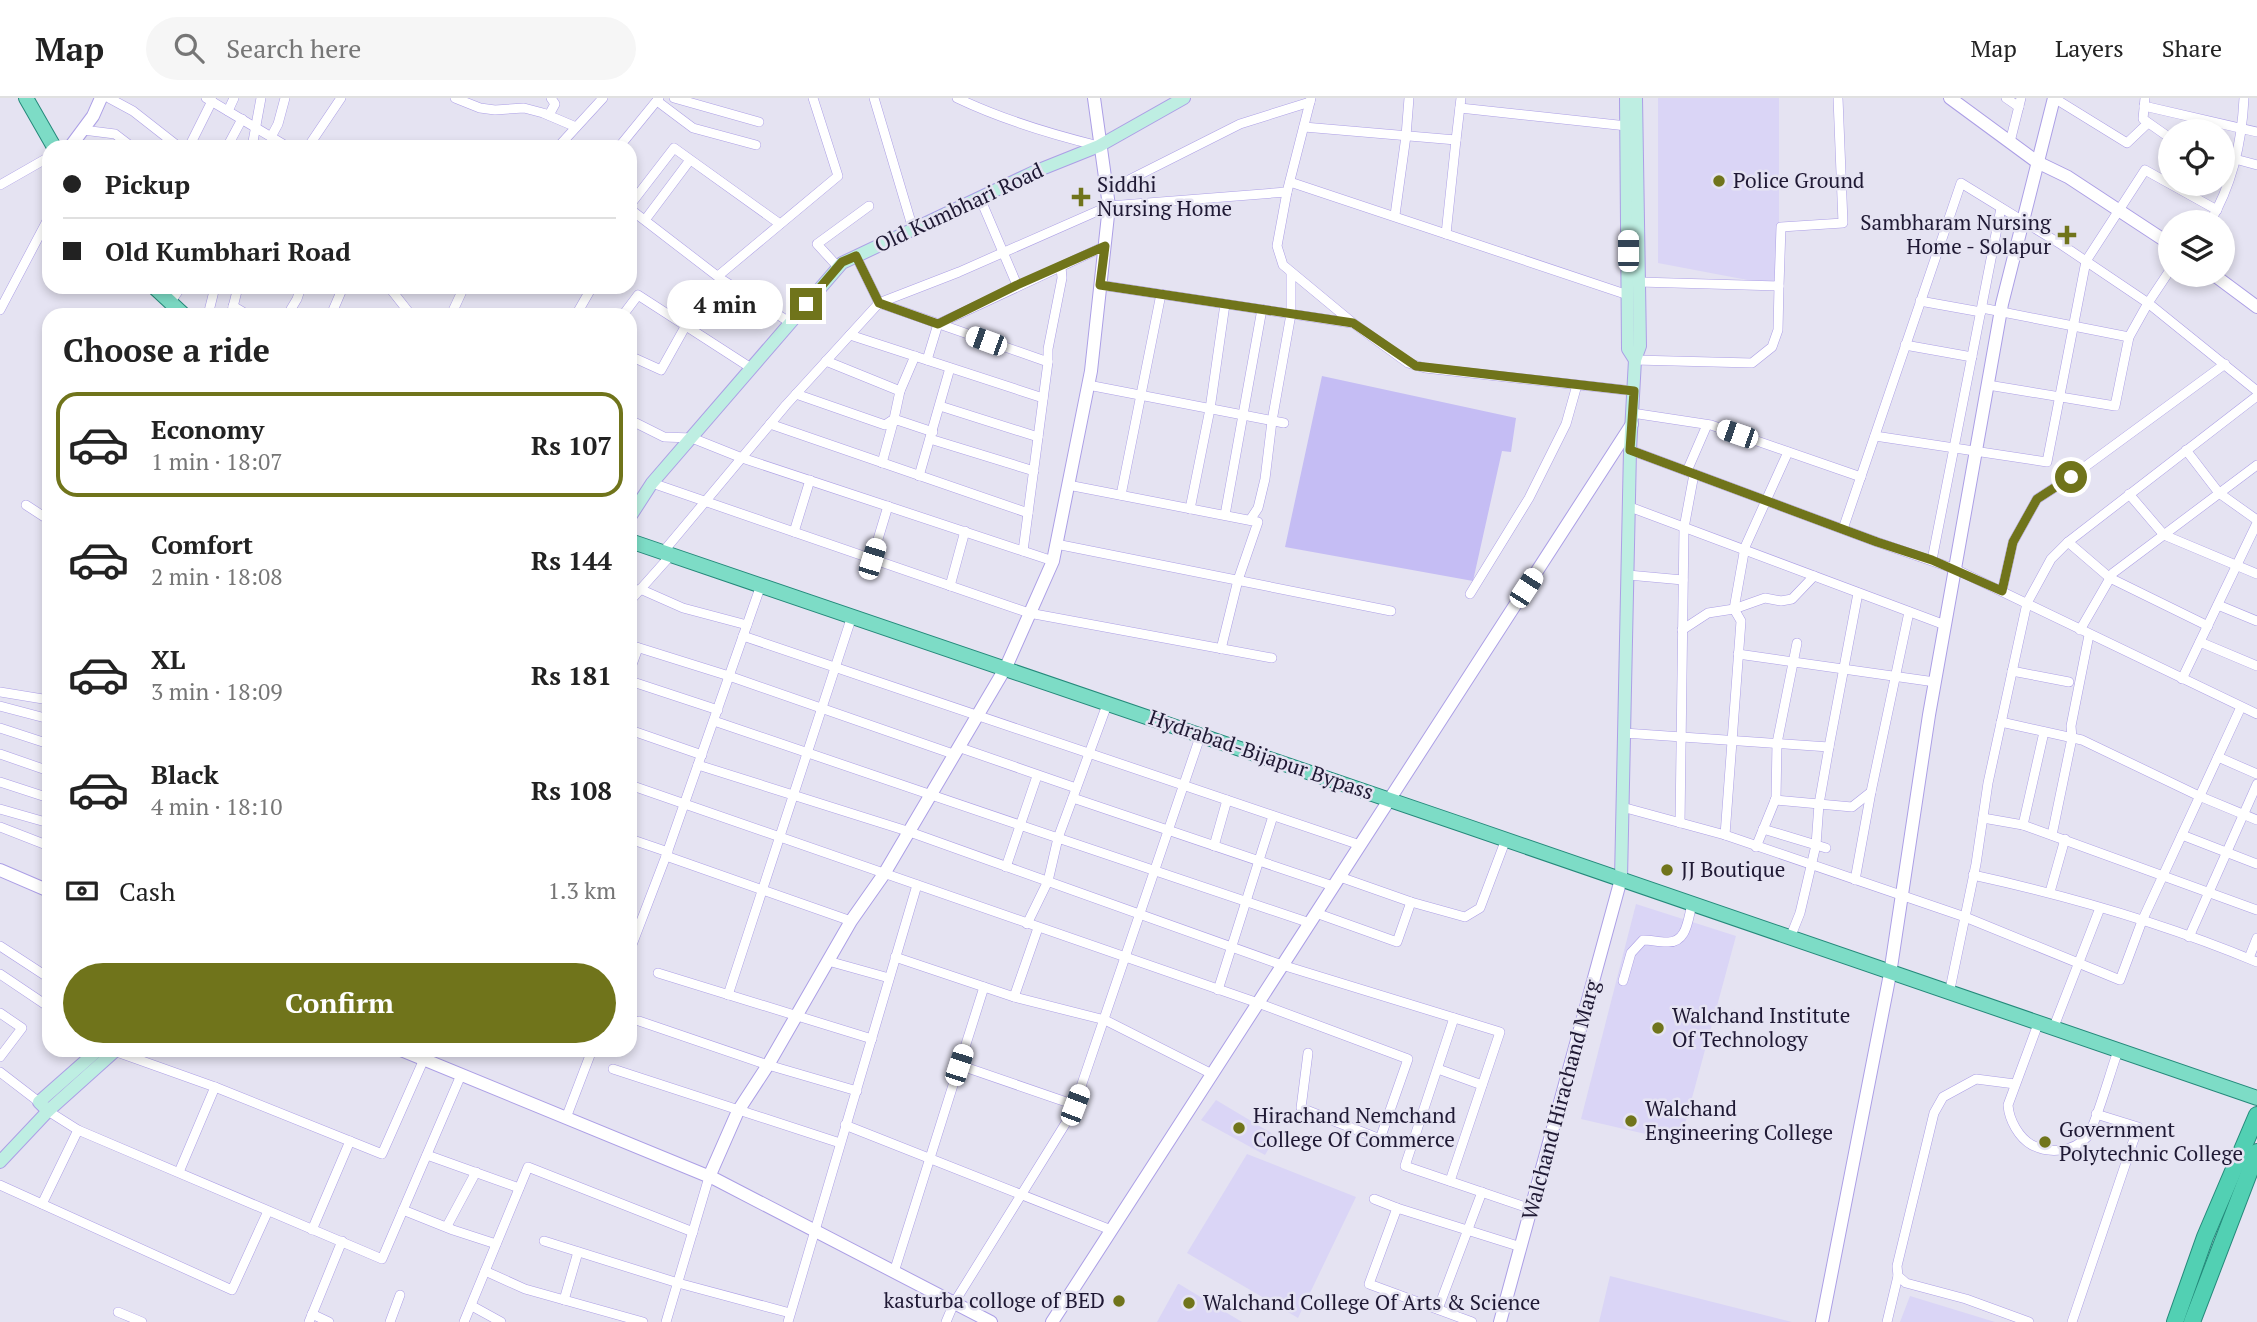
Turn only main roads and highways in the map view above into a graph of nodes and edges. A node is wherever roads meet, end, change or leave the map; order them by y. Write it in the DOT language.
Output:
graph roads {
  1 [pos="26,98"];
  2 [pos="1184,98"];
  3 [pos="1626,98"];
  4 [pos="1636,98"];
  5 [pos="1163,104"];
  6 [pos="50,140"];
  7 [pos="161,294"];
  8 [pos="176,308"];
  9 [pos="1635,360"];
  10 [pos="637,506"];
  11 [pos="637,543"];
  12 [pos="1621,878"];
  13 [pos="90,1057"];
  14 [pos="107,1057"];
  15 [pos="2257,1098"];
  16 [pos="43,1106"];
  17 [pos="2257,1115"];
  18 [pos="2257,1152"];
  19 [pos="0,1162"];
  20 [pos="2175,1322"];
  21 [pos="2192,1322"];
  1 -- 6 [label="main road"];
  2 -- 5 [label="main road, Old Kumbhari Road"];
  3 -- 9 [label="main road"];
  4 -- 9 [label="main road"];
  5 -- 10 [label="main road, Old Kumbhari Road"];
  7 -- 8 [label="main road"];
  9 -- 12 [label="main road"];
  11 -- 12 [label="main road, Hydrabad-Bijapur Bypass"];
  12 -- 15 [label="main road, Hydrabad-Bijapur Bypass"];
  13 -- 16 [label="main road"];
  14 -- 16 [label="main road"];
  16 -- 19 [label="main road"];
  17 -- 20 [label="highway"];
  18 -- 21 [label="highway"];
}
